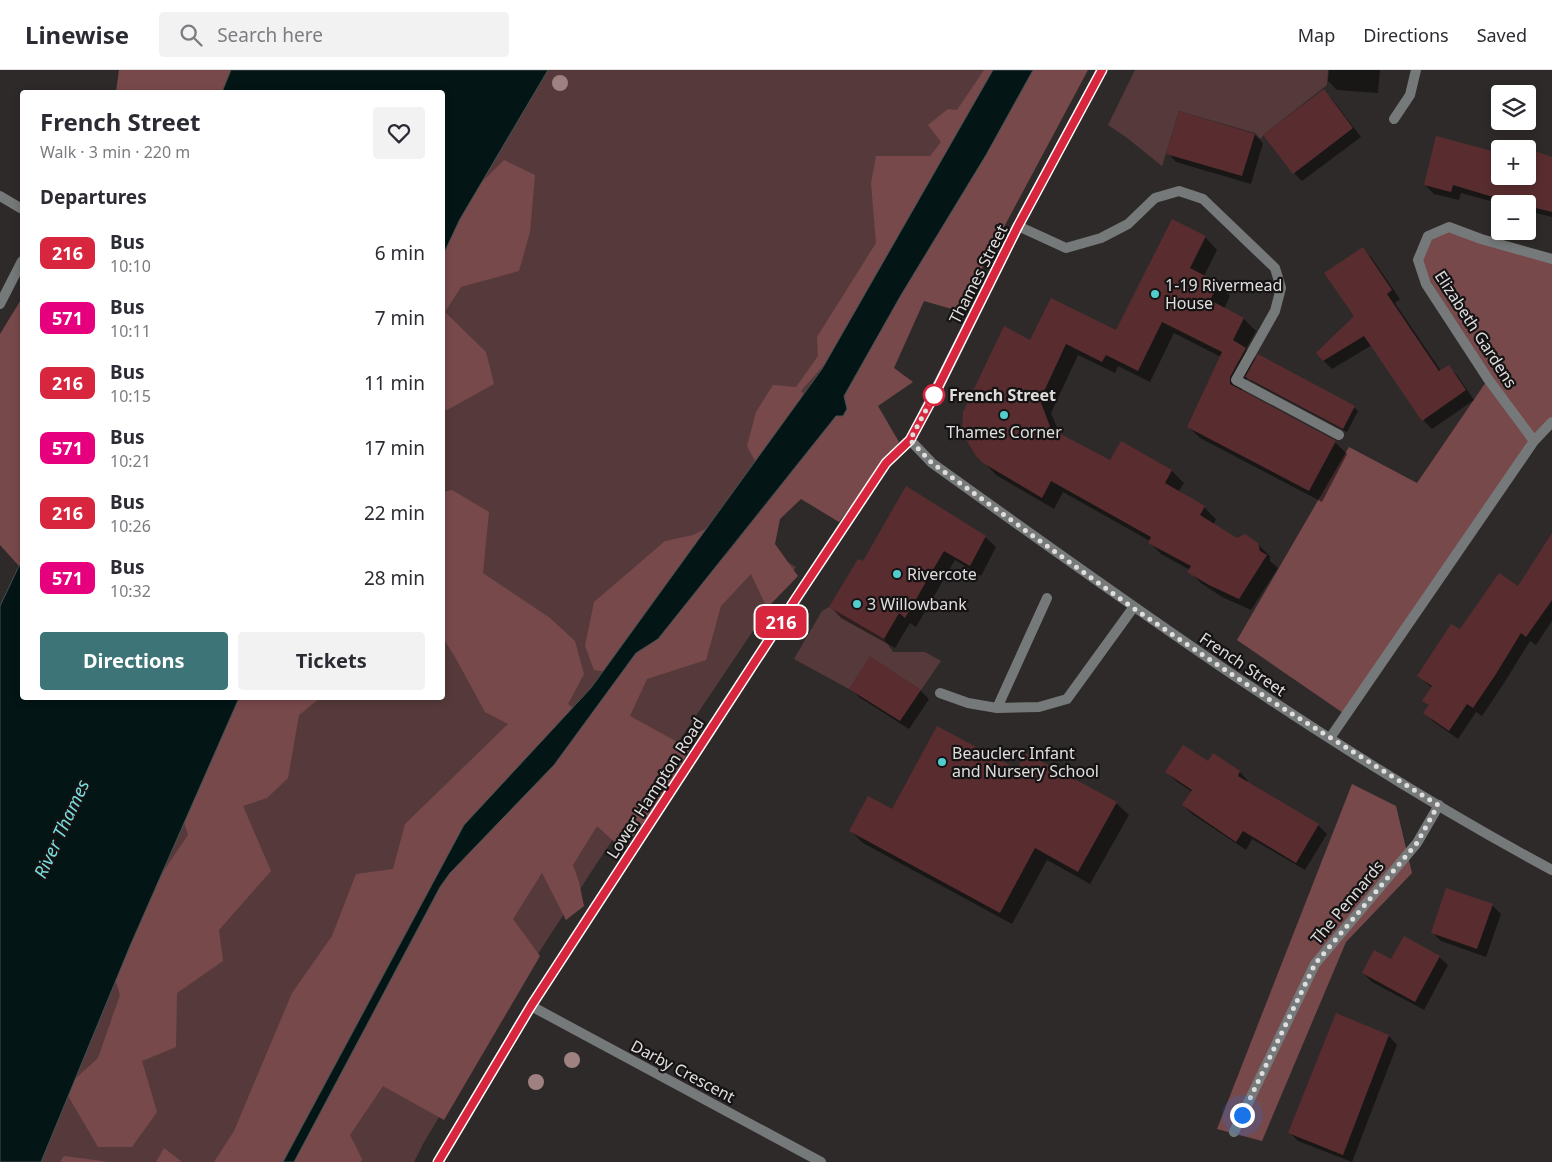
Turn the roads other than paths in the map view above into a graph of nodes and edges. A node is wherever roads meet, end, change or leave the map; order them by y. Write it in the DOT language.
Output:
graph roads {
  1 [pos="1102,70"];
  2 [pos="1416,70"];
  3 [pos="1394,119"];
  4 [pos="0,196"];
  5 [pos="20,208"];
  6 [pos="1018,226"];
  7 [pos="1552,259"];
  8 [pos="20,264"];
  9 [pos="0,304"];
  10 [pos="1552,422"];
  11 [pos="1339,435"];
  12 [pos="910,440"];
  13 [pos="1534,441"];
  14 [pos="1047,598"];
  15 [pos="1133,608"];
  16 [pos="940,693"];
  17 [pos="997,708"];
  18 [pos="1330,738"];
  19 [pos="1438,805"];
  20 [pos="1551,869"];
  21 [pos="531,1006"];
  22 [pos="1234,1132"];
  23 [pos="438,1162"];
  24 [pos="821,1162"];
  1 -- 6 [label="street, Thames Street"];
  2 -- 3 [label="street"];
  4 -- 5 [label="street"];
  6 -- 11 [label="street"];
  6 -- 12 [label="street, Thames Street"];
  7 -- 13 [label="street, Elizabeth Gardens"];
  8 -- 9 [label="street"];
  10 -- 13 [label="street"];
  12 -- 15 [label="street, French Street"];
  12 -- 21 [label="street, Lower Hampton Road"];
  13 -- 18 [label="street"];
  14 -- 17 [label="street"];
  15 -- 17 [label="street"];
  15 -- 18 [label="street, French Street"];
  16 -- 17 [label="street"];
  18 -- 19 [label="street, French Street"];
  19 -- 20 [label="street, French Street"];
  19 -- 22 [label="street, The Pennards"];
  21 -- 23 [label="street, Lower Hampton Road"];
  21 -- 24 [label="street, Darby Crescent"];
}
